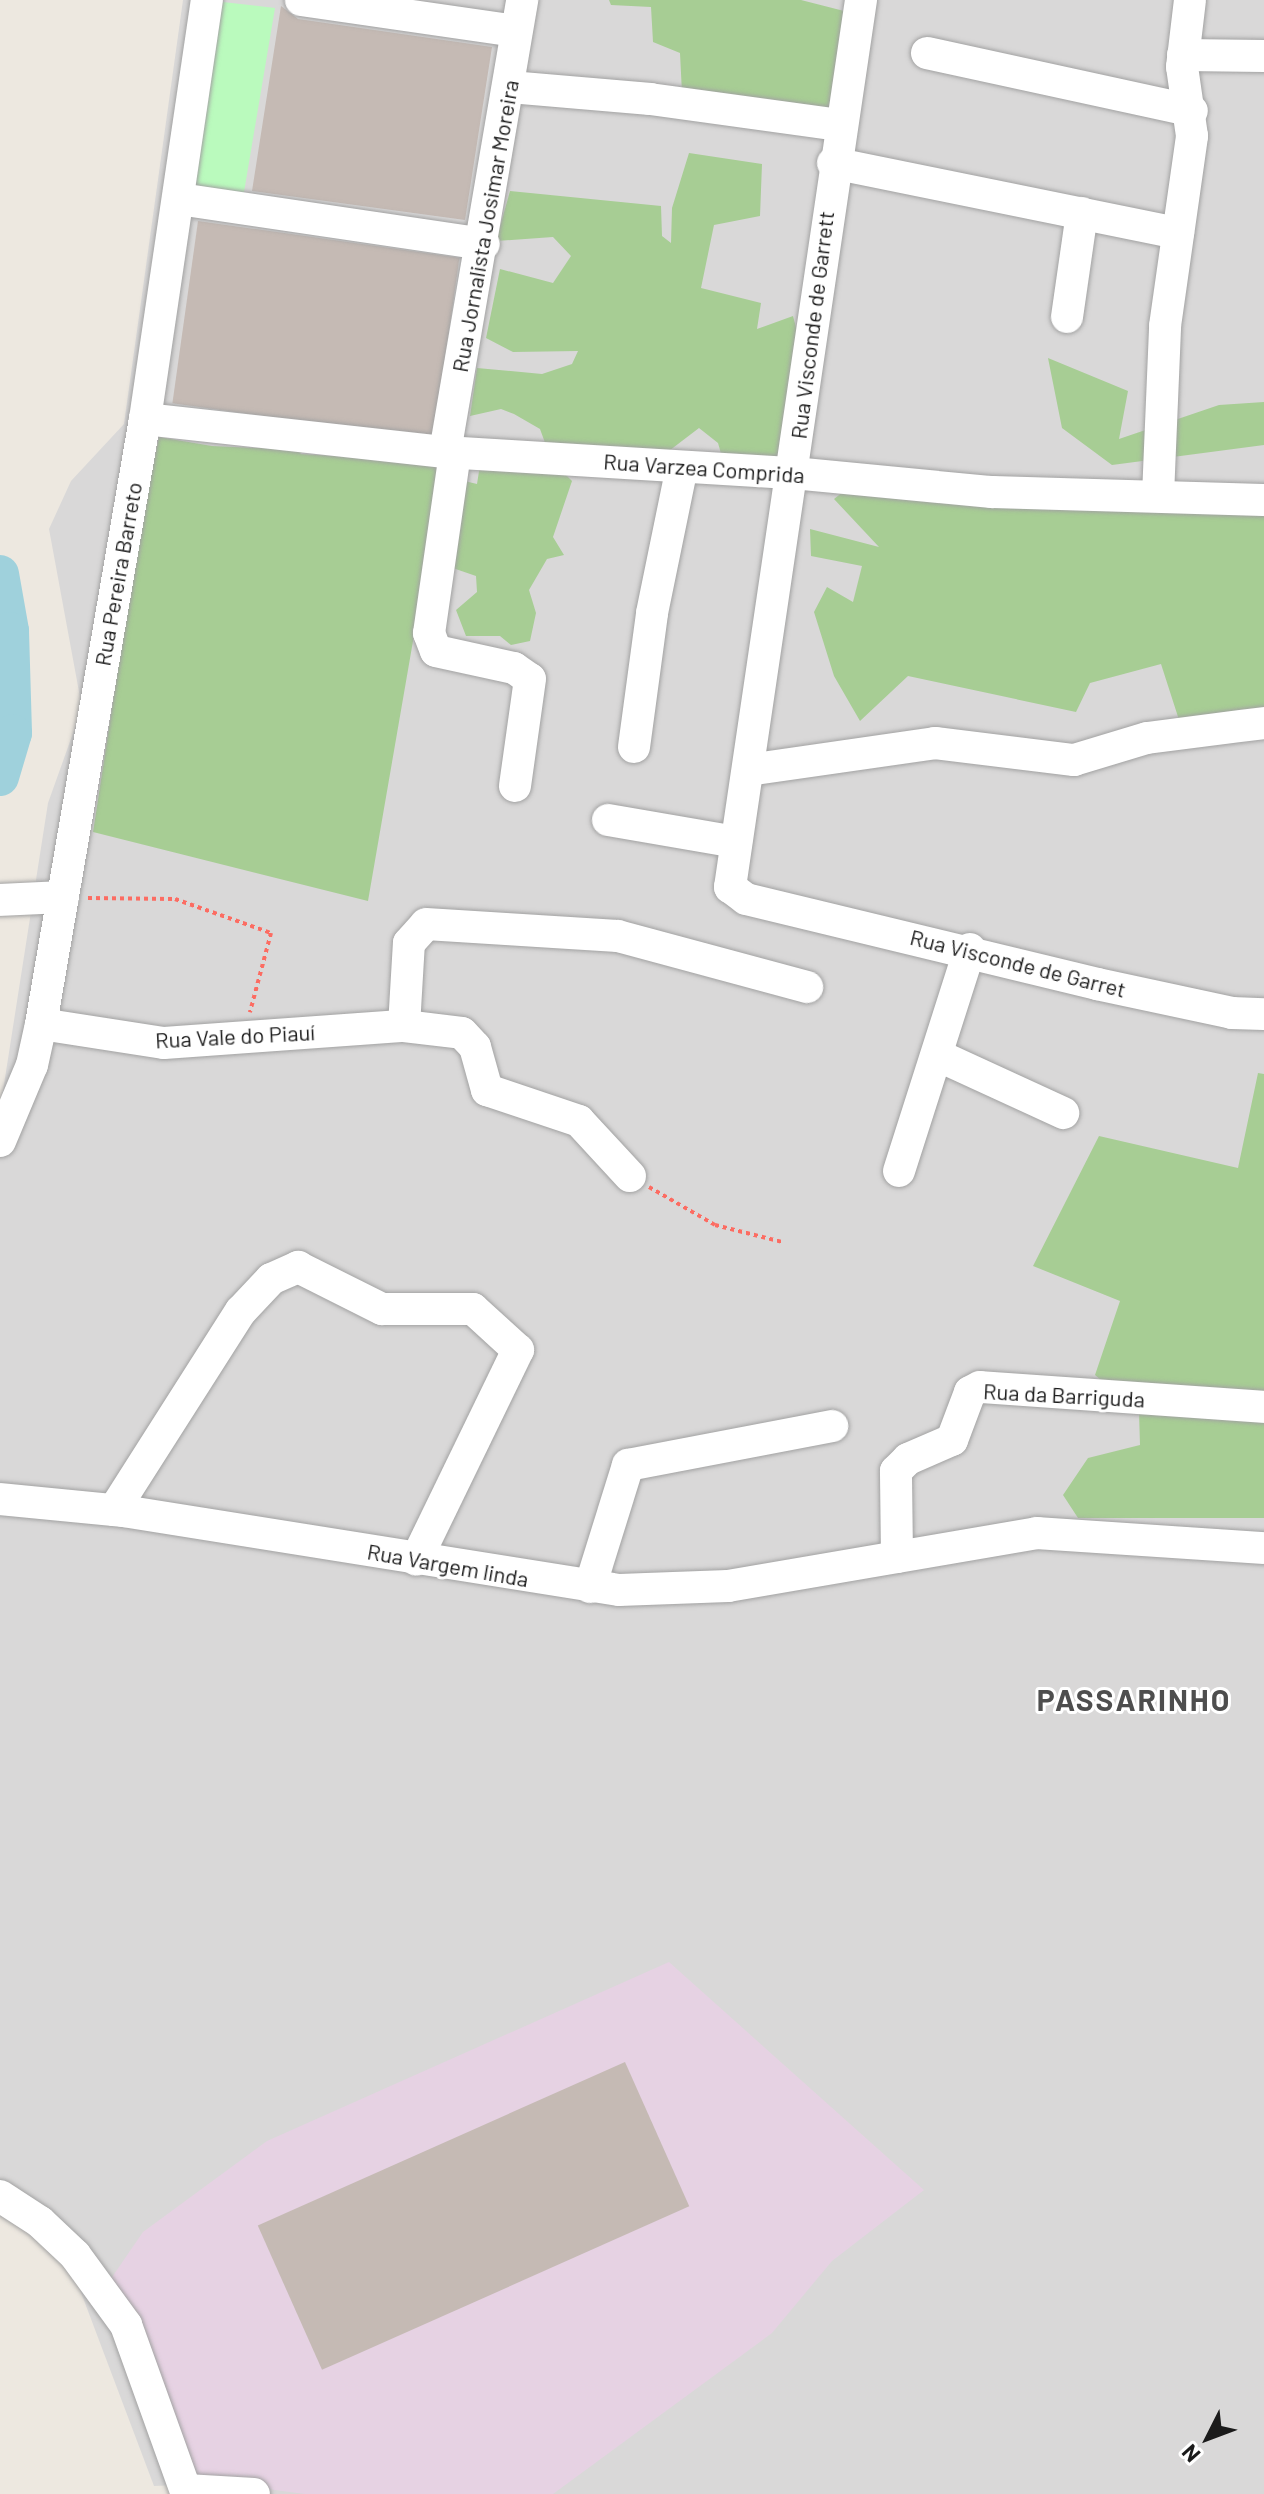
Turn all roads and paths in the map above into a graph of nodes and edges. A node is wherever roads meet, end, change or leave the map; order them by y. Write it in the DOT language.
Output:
graph roads {
  1 [pos="207,0"];
  2 [pos="301,0"];
  3 [pos="522,0"];
  4 [pos="861,0"];
  5 [pos="1190,0"];
  6 [pos="515,31"];
  7 [pos="927,53"];
  8 [pos="1183,55"];
  9 [pos="1264,56"];
  10 [pos="510,87"];
  11 [pos="1192,111"];
  12 [pos="840,125"];
  13 [pos="833,163"];
  14 [pos="179,199"];
  15 [pos="1082,213"];
  16 [pos="1178,233"];
  17 [pos="484,244"];
  18 [pos="1067,317"];
  19 [pos="145,419"];
  20 [pos="450,452"];
  21 [pos="682,467"];
  22 [pos="793,473"];
  23 [pos="1158,496"];
  24 [pos="1264,500"];
  25 [pos="1264,723"];
  26 [pos="634,747"];
  27 [pos="748,770"];
  28 [pos="515,786"];
  29 [pos="608,820"];
  30 [pos="736,842"];
  31 [pos="63,897"];
  32 [pos="0,900"];
  33 [pos="774,906"];
  34 [pos="970,949"];
  35 [pos="807,987"];
  36 [pos="1264,1014"];
  37 [pos="41,1024"];
  38 [pos="394,1027"];
  39 [pos="243,1037"];
  40 [pos="937,1055"];
  41 [pos="9,1100"];
  42 [pos="1063,1113"];
  43 [pos="0,1141"];
  44 [pos="899,1171"];
  45 [pos="630,1176"];
  46 [pos="782,1242"];
  47 [pos="1264,1407"];
  48 [pos="832,1426"];
  49 [pos="0,1499"];
  50 [pos="114,1510"];
  51 [pos="1264,1548"];
  52 [pos="897,1557"];
  53 [pos="416,1560"];
  54 [pos="590,1587"];
  55 [pos="0,2196"];
  56 [pos="186,2492"];
  57 [pos="254,2494"];
  1 -- 14 [label="street, Rua Pereira Barreto"];
  2 -- 6 [label="street"];
  3 -- 6 [label="street, Rua Jornalista Josimar Moreira"];
  4 -- 12 [label="street, Rua Visconde de Garrett"];
  5 -- 8 [label="street"];
  6 -- 10 [label="street, Rua Jornalista Josimar Moreira"];
  7 -- 11 [label="street"];
  8 -- 9 [label="street"];
  8 -- 11 [label="street"];
  10 -- 12 [label="street"];
  10 -- 17 [label="street, Rua Jornalista Josimar Moreira"];
  11 -- 16 [label="street"];
  12 -- 13 [label="street, Rua Visconde de Garrett"];
  13 -- 15 [label="street"];
  13 -- 22 [label="street, Rua Visconde de Garrett"];
  14 -- 17 [label="street"];
  14 -- 19 [label="street, Rua Pereira Barreto"];
  15 -- 16 [label="street"];
  15 -- 18 [label="street"];
  16 -- 23 [label="street"];
  17 -- 20 [label="street, Rua Jornalista Josimar Moreira"];
  19 -- 20 [label="street, Rua Varzea Comprida"];
  19 -- 31 [label="street, Rua Pereira Barreto"];
  20 -- 21 [label="street, Rua Varzea Comprida"];
  20 -- 28 [label="street, Rua Jornalista Josimar Moreira"];
  21 -- 22 [label="street, Rua Varzea Comprida"];
  21 -- 26 [label="street"];
  22 -- 23 [label="street, Rua Varzea Comprida"];
  22 -- 27 [label="street, Rua Visconde de Garrett"];
  23 -- 24 [label="street, Rua Varzea Comprida"];
  25 -- 27 [label="street"];
  27 -- 30 [label="street, Rua Visconde de Garrett"];
  29 -- 30 [label="street"];
  30 -- 33 [label="street, Rua Visconde de Garrett"];
  31 -- 32 [label="street"];
  31 -- 37 [label="street, Rua Pereira Barreto"];
  31 -- 39 [label="path"];
  33 -- 34 [label="street, Rua Visconde de Garret"];
  34 -- 36 [label="street, Rua Visconde de Garret"];
  34 -- 40 [label="street"];
  35 -- 38 [label="street"];
  37 -- 39 [label="street, Rua Vale do Piauí"];
  37 -- 41 [label="street, Rua Pereira Barreto"];
  38 -- 39 [label="street, Rua Vale do Piauí"];
  38 -- 45 [label="street, Rua Vale do Piauí"];
  40 -- 42 [label="street"];
  40 -- 44 [label="street"];
  41 -- 43 [label="street, Rua Pereira Barreto"];
  45 -- 46 [label="path"];
  47 -- 52 [label="street, Rua da Barriguda"];
  48 -- 54 [label="street"];
  49 -- 50 [label="street, Rua Vargem linda"];
  50 -- 53 [label="street, Rua Vargem linda"];
  50 -- 53 [label="street"];
  51 -- 52 [label="street, Rua Vargem linda"];
  52 -- 54 [label="street, Rua Vargem linda"];
  53 -- 54 [label="street, Rua Vargem linda"];
  55 -- 56 [label="street"];
  56 -- 57 [label="street"];
}
